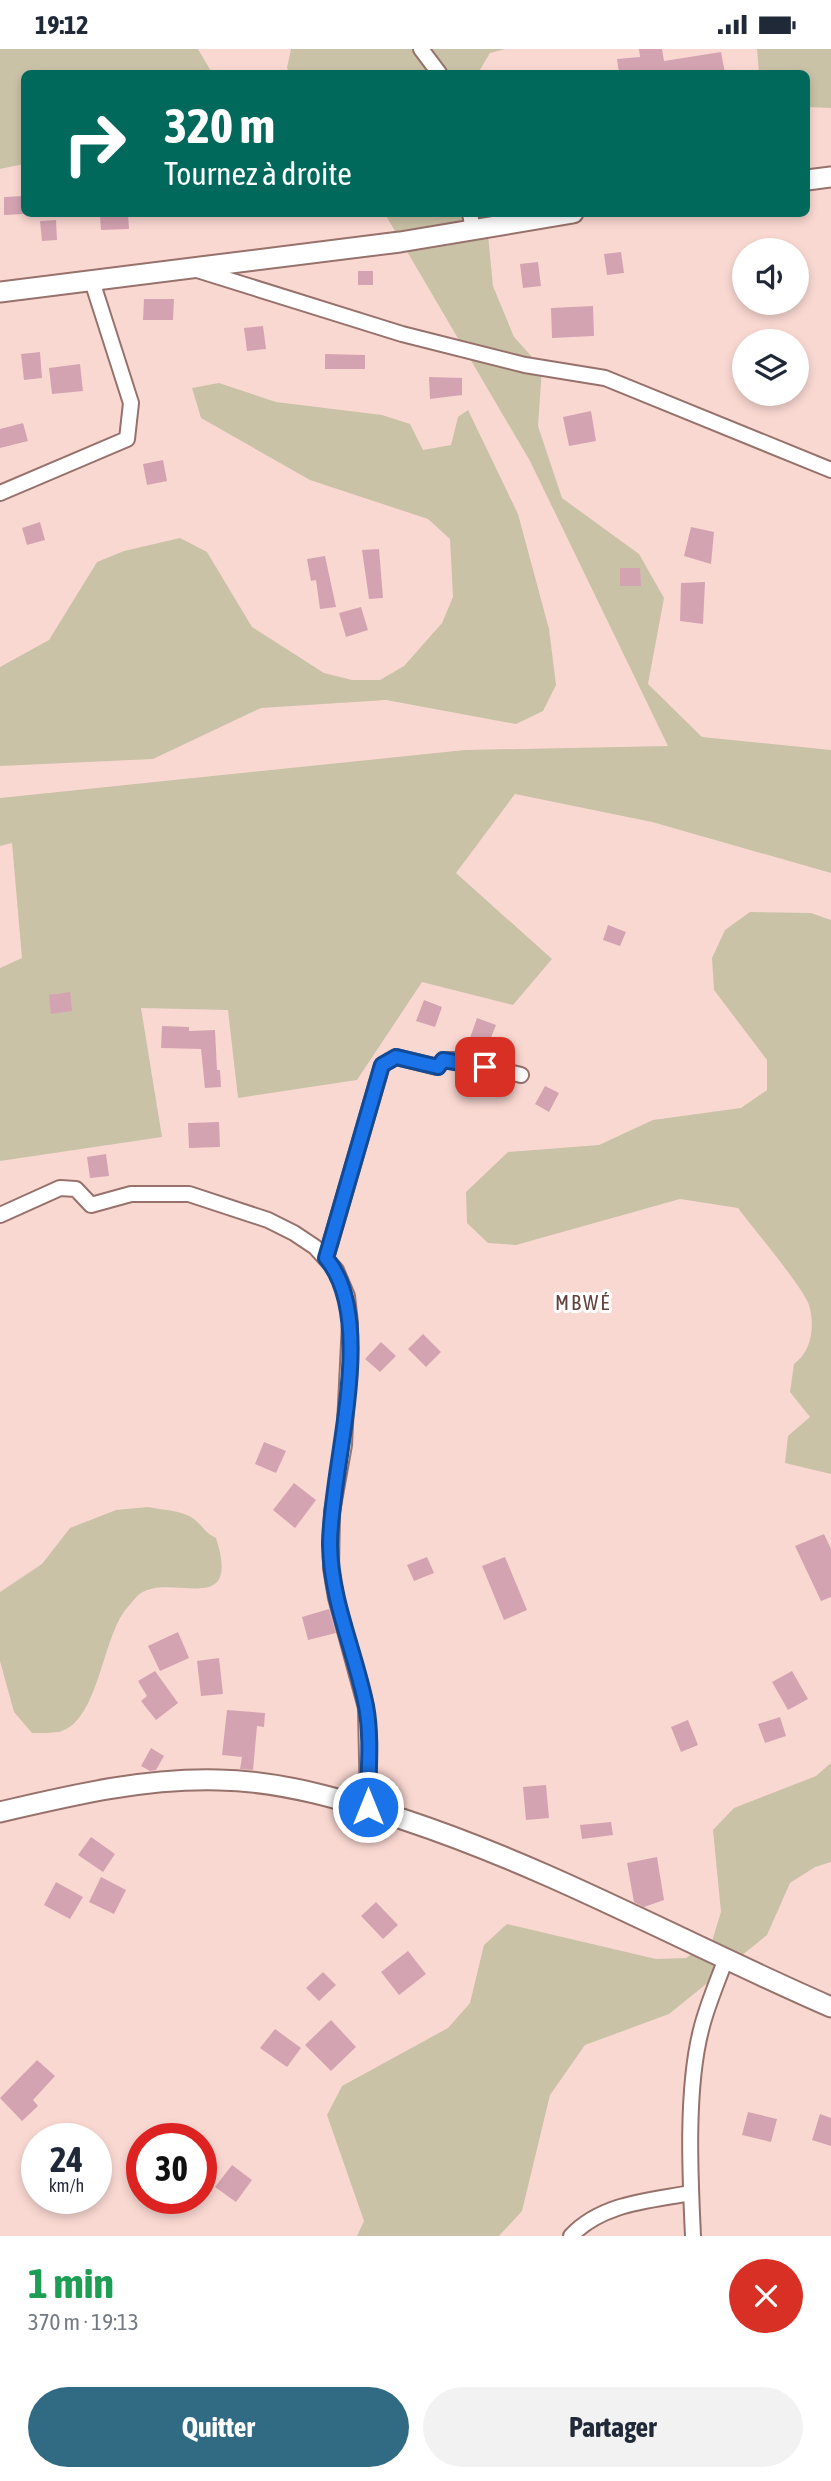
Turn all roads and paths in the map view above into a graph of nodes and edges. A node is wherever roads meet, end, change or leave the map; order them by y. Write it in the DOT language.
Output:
graph roads {
  1 [pos="421,49"];
  2 [pos="437,70"];
  3 [pos="831,177"];
  4 [pos="810,180"];
  5 [pos="528,217"];
  6 [pos="471,222"];
  7 [pos="196,269"];
  8 [pos="92,281"];
  9 [pos="0,292"];
  10 [pos="831,470"];
  11 [pos="0,493"];
  12 [pos="521,1075"];
  13 [pos="0,1215"];
  14 [pos="326,1258"];
  15 [pos="368,1807"];
  16 [pos="0,1812"];
  17 [pos="726,1958"];
  18 [pos="831,2007"];
  19 [pos="691,2193"];
  20 [pos="571,2236"];
  21 [pos="694,2236"];
  1 -- 2 [label="street"];
  3 -- 4 [label="street"];
  5 -- 6 [label="street"];
  6 -- 7 [label="street"];
  7 -- 8 [label="street"];
  7 -- 10 [label="street"];
  8 -- 9 [label="street"];
  8 -- 11 [label="street"];
  12 -- 14 [label="street"];
  13 -- 14 [label="street"];
  14 -- 15 [label="street"];
  15 -- 16 [label="street"];
  15 -- 17 [label="street"];
  17 -- 18 [label="street"];
  17 -- 19 [label="street"];
  19 -- 20 [label="street"];
  19 -- 21 [label="street"];
}
